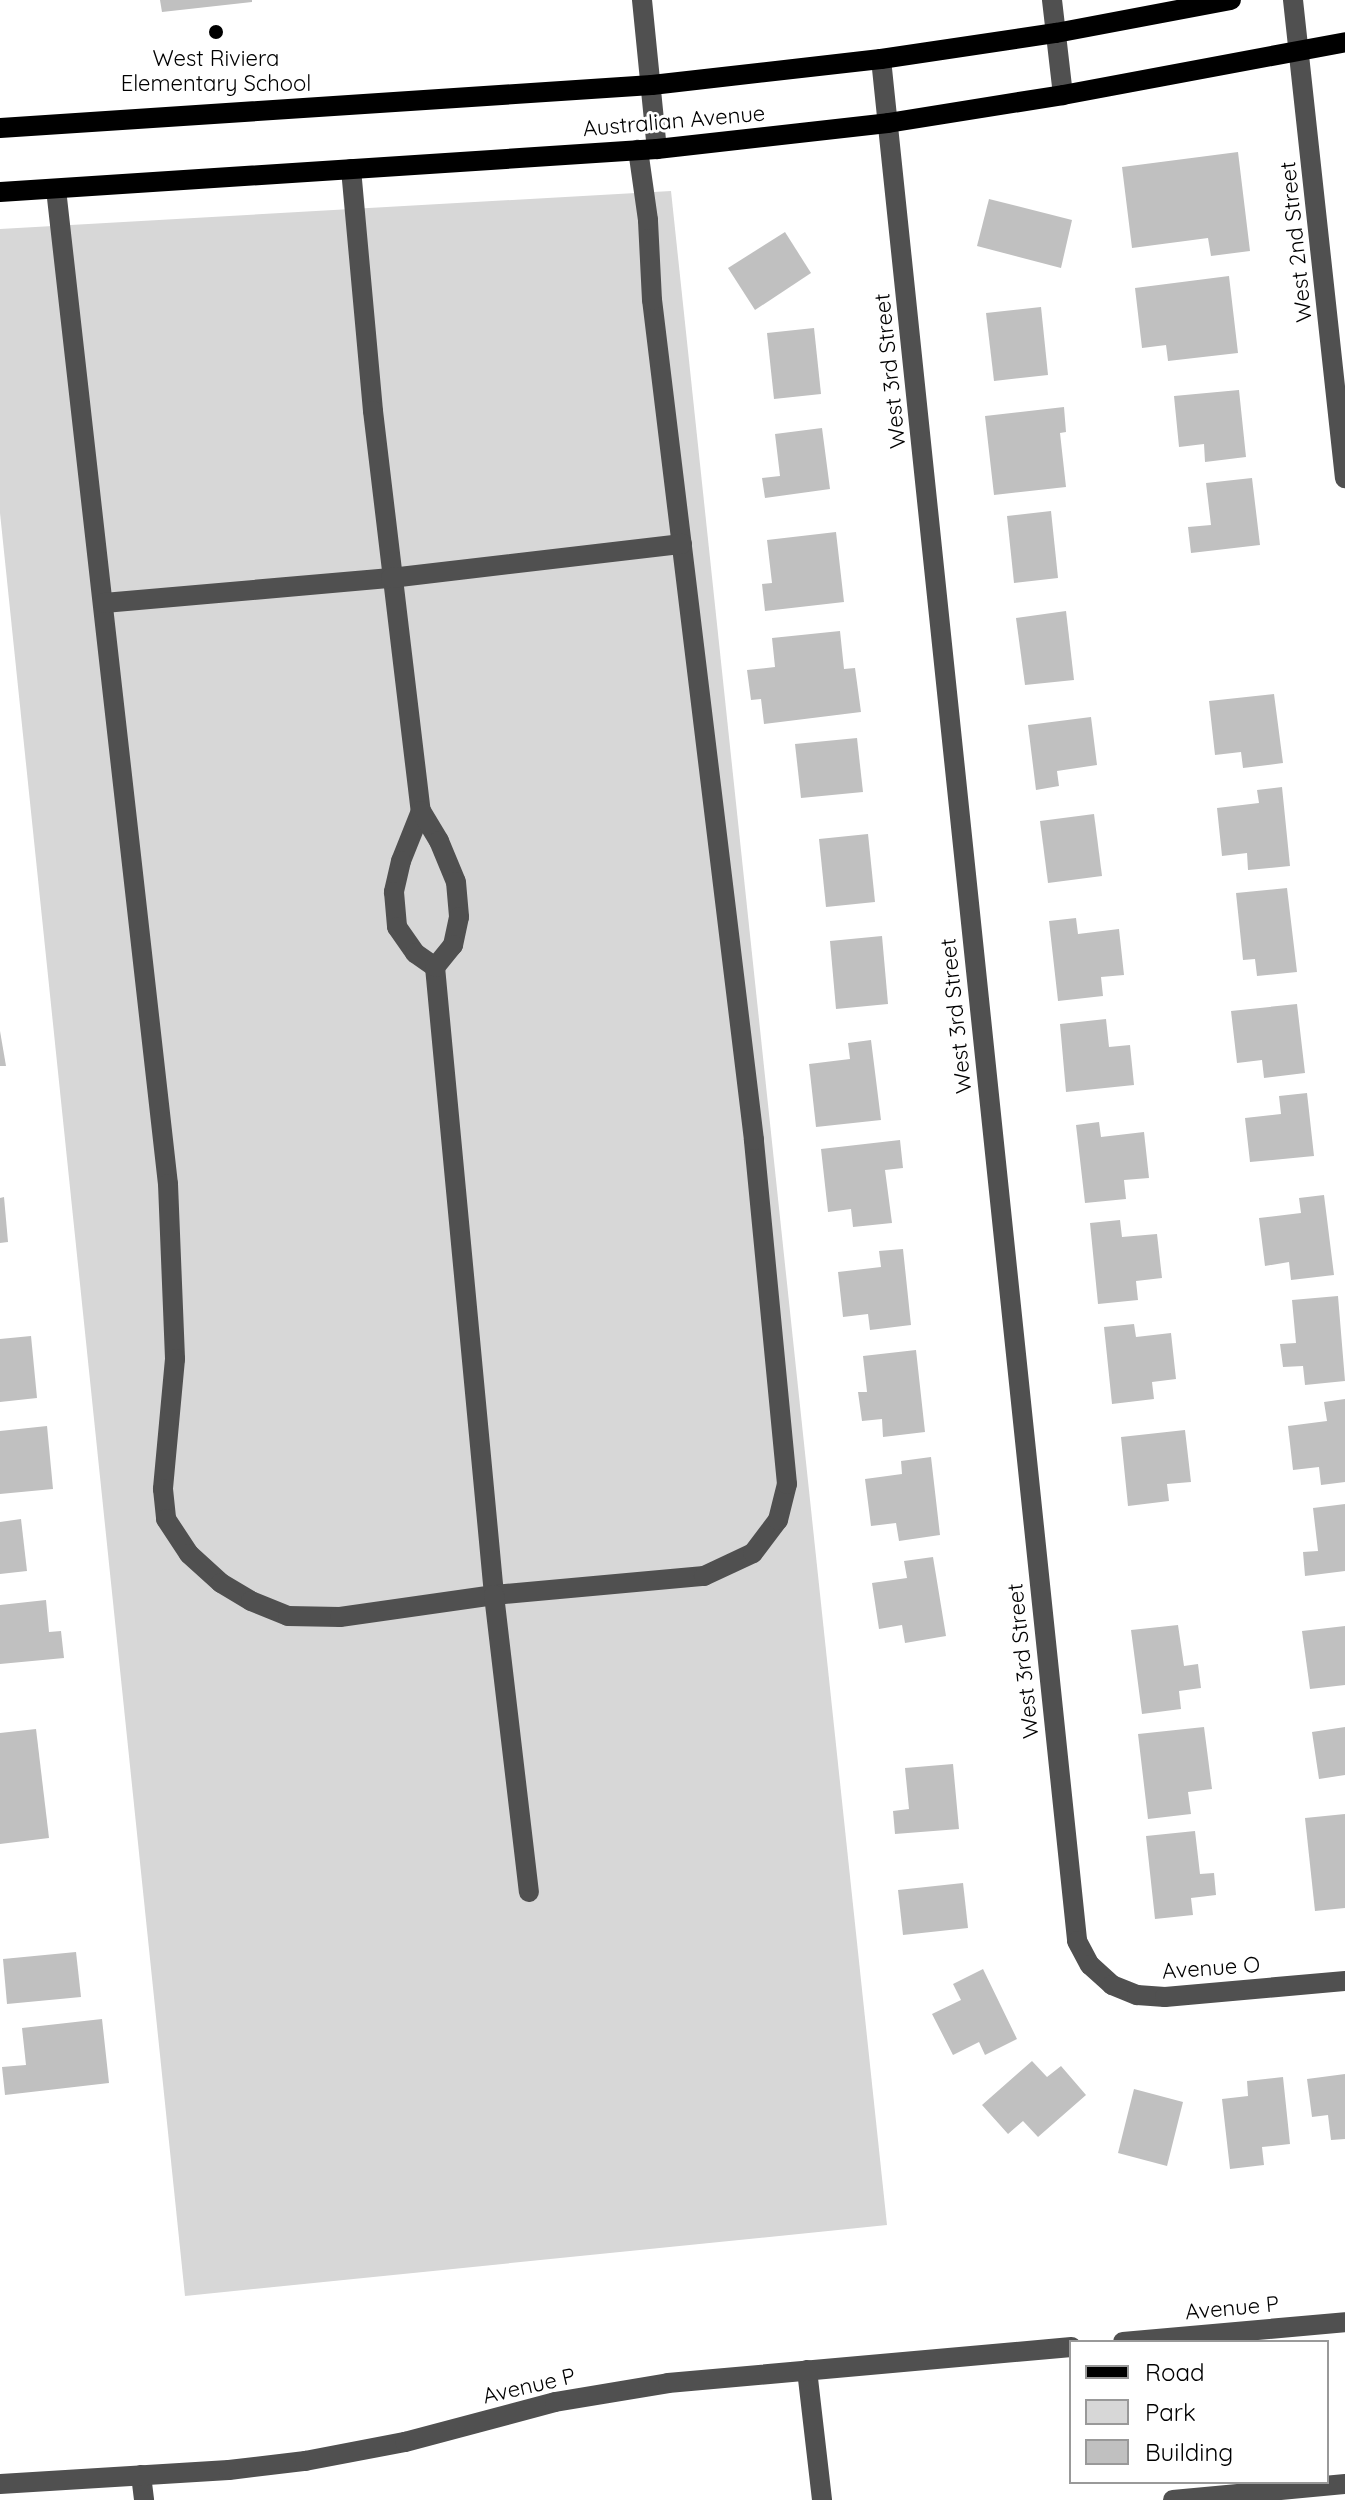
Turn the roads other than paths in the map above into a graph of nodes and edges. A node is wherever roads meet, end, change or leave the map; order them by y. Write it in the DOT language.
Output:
graph roads {
  1 [pos="642,0"];
  2 [pos="1052,0"];
  3 [pos="1231,0"];
  4 [pos="1293,0"];
  5 [pos="1056,33"];
  6 [pos="1345,42"];
  7 [pos="1300,52"];
  8 [pos="881,59"];
  9 [pos="652,85"];
  10 [pos="1063,95"];
  11 [pos="888,123"];
  12 [pos="0,128"];
  13 [pos="648,150"];
  14 [pos="351,169"];
  15 [pos="56,189"];
  16 [pos="0,192"];
  17 [pos="1345,478"];
  18 [pos="682,544"];
  19 [pos="391,578"];
  20 [pos="104,603"];
  21 [pos="421,811"];
  22 [pos="435,967"];
  23 [pos="494,1595"];
  24 [pos="529,1892"];
  25 [pos="1090,1965"];
  26 [pos="1345,1981"];
  27 [pos="1345,2322"];
  28 [pos="1241,2337"];
  29 [pos="1170,2340"];
  30 [pos="1069,2347"];
  31 [pos="807,2370"];
  32 [pos="141,2475"];
  33 [pos="0,2484"];
  34 [pos="1345,2484"];
  35 [pos="1257,2492"];
  36 [pos="144,2500"];
  37 [pos="822,2500"];
  38 [pos="1173,2500"];
  1 -- 9 [label="street"];
  2 -- 5 [label="street"];
  3 -- 5 [label="main road, Australian Avenue"];
  4 -- 7 [label="street, West 2nd Street"];
  5 -- 8 [label="main road, Australian Avenue"];
  5 -- 10 [label="street"];
  6 -- 7 [label="main road, Australian Avenue"];
  7 -- 10 [label="main road, Australian Avenue"];
  7 -- 17 [label="street, West 2nd Street"];
  8 -- 9 [label="main road, Australian Avenue"];
  8 -- 11 [label="street, West 3rd Street"];
  9 -- 12 [label="main road, Australian Avenue"];
  9 -- 13 [label="street"];
  10 -- 11 [label="main road, Australian Avenue"];
  11 -- 13 [label="main road, Australian Avenue"];
  11 -- 25 [label="street, West 3rd Street"];
  13 -- 14 [label="main road, Australian Avenue"];
  13 -- 18 [label="street"];
  14 -- 15 [label="main road, Australian Avenue"];
  14 -- 19 [label="street"];
  15 -- 16 [label="main road, Australian Avenue"];
  15 -- 20 [label="street"];
  18 -- 19 [label="street"];
  18 -- 23 [label="street"];
  19 -- 20 [label="street"];
  19 -- 21 [label="street"];
  20 -- 23 [label="street"];
  21 -- 22 [label="street"];
  21 -- 22 [label="street"];
  22 -- 23 [label="street"];
  23 -- 24 [label="street"];
  25 -- 26 [label="street, Avenue O"];
  27 -- 28 [label="street, Avenue P"];
  28 -- 29 [label="street, Avenue P"];
  30 -- 31 [label="street, Avenue P"];
  31 -- 32 [label="street, Avenue P"];
  31 -- 37 [label="street"];
  32 -- 33 [label="street, Avenue P"];
  32 -- 36 [label="street"];
  34 -- 35 [label="street"];
  35 -- 38 [label="street"];
}
